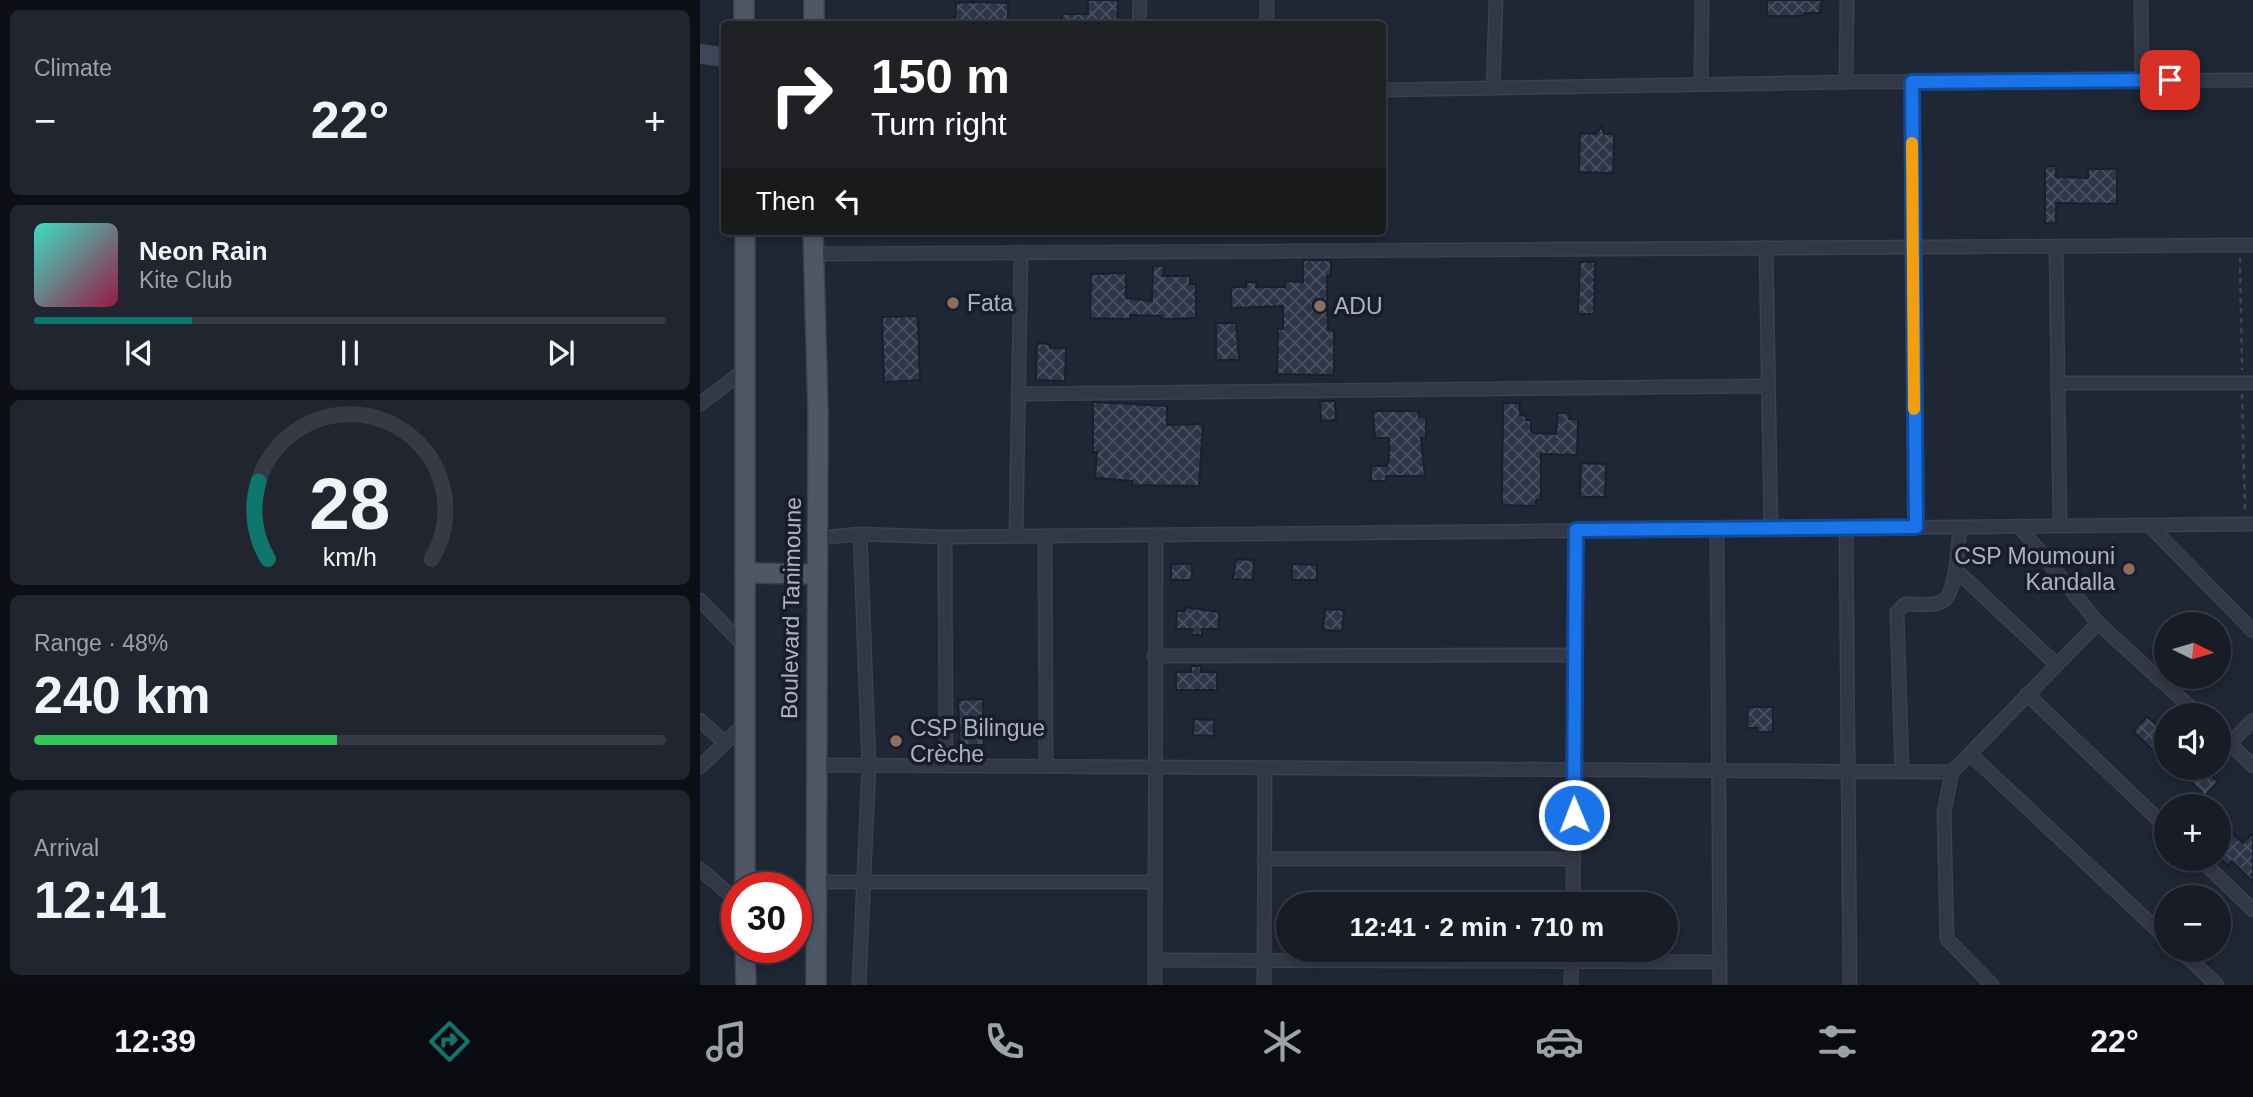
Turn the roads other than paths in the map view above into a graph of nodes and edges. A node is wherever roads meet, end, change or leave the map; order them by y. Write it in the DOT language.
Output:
graph roads {
  1 [pos="744,0"];
  2 [pos="814,0"];
  3 [pos="1140,0"];
  4 [pos="1267,0"];
  5 [pos="1496,0"];
  6 [pos="1702,0"];
  7 [pos="1846,0"];
  8 [pos="2141,0"];
  9 [pos="744,21"];
  10 [pos="814,21"];
  11 [pos="1139,21"];
  12 [pos="1267,21"];
  13 [pos="700,54"];
  14 [pos="721,57"];
  15 [pos="2253,79"];
  16 [pos="2142,80"];
  17 [pos="1846,82"];
  18 [pos="1912,82"];
  19 [pos="1701,84"];
  20 [pos="1493,88"];
  21 [pos="1386,90"];
  22 [pos="745,235"];
  23 [pos="813,235"];
  24 [pos="2253,245"];
  25 [pos="2056,246"];
  26 [pos="1766,247"];
  27 [pos="1912,247"];
  28 [pos="1021,252"];
  29 [pos="813,254"];
  30 [pos="746,369"];
  31 [pos="2057,383"];
  32 [pos="2253,383"];
  33 [pos="1768,386"];
  34 [pos="1018,394"];
  35 [pos="700,404"];
  36 [pos="2253,524"];
  37 [pos="2149,525"];
  38 [pos="2019,526"];
  39 [pos="2060,526"];
  40 [pos="1916,527"];
  41 [pos="1959,527"];
  42 [pos="1771,528"];
  43 [pos="1846,528"];
  44 [pos="1717,529"];
  45 [pos="1576,530"];
  46 [pos="860,534"];
  47 [pos="1156,535"];
  48 [pos="1016,536"];
  49 [pos="1045,536"];
  50 [pos="946,537"];
  51 [pos="817,538"];
  52 [pos="1956,570"];
  53 [pos="745,573"];
  54 [pos="816,574"];
  55 [pos="700,600"];
  56 [pos="2098,623"];
  57 [pos="2253,631"];
  58 [pos="744,646"];
  59 [pos="1574,655"];
  60 [pos="1154,656"];
  61 [pos="2056,665"];
  62 [pos="2027,694"];
  63 [pos="2186,703"];
  64 [pos="700,720"];
  65 [pos="2253,720"];
  66 [pos="744,724"];
  67 [pos="2231,742"];
  68 [pos="725,743"];
  69 [pos="2231,744"];
  70 [pos="1970,754"];
  71 [pos="815,765"];
  72 [pos="869,765"];
  73 [pos="946,766"];
  74 [pos="1046,766"];
  75 [pos="2253,766"];
  76 [pos="700,767"];
  77 [pos="1153,767"];
  78 [pos="1265,768"];
  79 [pos="1573,770"];
  80 [pos="1716,771"];
  81 [pos="1846,772"];
  82 [pos="1902,772"];
  83 [pos="1952,772"];
  84 [pos="2154,816"];
  85 [pos="1264,859"];
  86 [pos="1574,859"];
  87 [pos="700,869"];
  88 [pos="2212,871"];
  89 [pos="745,872"];
  90 [pos="816,881"];
  91 [pos="863,882"];
  92 [pos="1154,882"];
  93 [pos="721,887"];
  94 [pos="1573,892"];
  95 [pos="2253,910"];
  96 [pos="2154,927"];
  97 [pos="1154,960"];
  98 [pos="1264,961"];
  99 [pos="1276,961"];
  100 [pos="1678,961"];
  101 [pos="1572,962"];
  102 [pos="1720,962"];
  103 [pos="2193,962"];
  104 [pos="746,963"];
  105 [pos="746,985"];
  106 [pos="816,985"];
  107 [pos="859,985"];
  108 [pos="1155,985"];
  109 [pos="1264,985"];
  110 [pos="1571,985"];
  111 [pos="1720,985"];
  112 [pos="1850,985"];
  113 [pos="1992,985"];
  114 [pos="2217,985"];
  1 -- 9 [label="main road"];
  2 -- 10 [label="main road"];
  3 -- 11 [label="street"];
  4 -- 12 [label="street"];
  5 -- 20 [label="street"];
  6 -- 19 [label="street"];
  7 -- 17 [label="street"];
  8 -- 16 [label="street"];
  13 -- 14 [label="street"];
  15 -- 16 [label="street"];
  16 -- 18 [label="street"];
  17 -- 18 [label="street"];
  17 -- 19 [label="street"];
  18 -- 27 [label="street"];
  19 -- 20 [label="street"];
  20 -- 21 [label="street"];
  22 -- 30 [label="main road, Boulevard Tanimoune"];
  23 -- 29 [label="main road, Boulevard Tanimoune"];
  24 -- 25 [label="street"];
  25 -- 27 [label="street"];
  25 -- 31 [label="street"];
  26 -- 27 [label="street"];
  26 -- 28 [label="street"];
  26 -- 33 [label="street"];
  27 -- 40 [label="street"];
  28 -- 29 [label="street"];
  28 -- 34 [label="street"];
  29 -- 51 [label="main road, Boulevard Tanimoune"];
  30 -- 35 [label="street"];
  30 -- 53 [label="main road, Boulevard Tanimoune"];
  31 -- 32 [label="street"];
  31 -- 39 [label="street"];
  33 -- 34 [label="street"];
  33 -- 42 [label="street"];
  34 -- 48 [label="street"];
  36 -- 37 [label="street"];
  37 -- 39 [label="street"];
  37 -- 57 [label="street"];
  38 -- 39 [label="street"];
  38 -- 41 [label="street"];
  38 -- 56 [label="street"];
  40 -- 41 [label="street"];
  40 -- 43 [label="street"];
  41 -- 52 [label="street"];
  42 -- 43 [label="street"];
  42 -- 44 [label="street"];
  43 -- 81 [label="street"];
  44 -- 45 [label="street"];
  44 -- 80 [label="street"];
  45 -- 47 [label="street"];
  45 -- 59 [label="street"];
  46 -- 50 [label="street"];
  46 -- 51 [label="street"];
  46 -- 72 [label="street"];
  47 -- 49 [label="street"];
  47 -- 60 [label="street"];
  48 -- 49 [label="street"];
  48 -- 50 [label="street"];
  49 -- 74 [label="street"];
  50 -- 73 [label="street"];
  51 -- 54 [label="main road, Boulevard Tanimoune"];
  52 -- 61 [label="street"];
  52 -- 82 [label="street"];
  53 -- 54 [label="main road"];
  53 -- 58 [label="main road, Boulevard Tanimoune"];
  54 -- 71 [label="main road, Boulevard Tanimoune"];
  55 -- 58 [label="street"];
  56 -- 61 [label="street"];
  56 -- 63 [label="street"];
  58 -- 66 [label="main road, Boulevard Tanimoune"];
  59 -- 60 [label="street"];
  59 -- 79 [label="street"];
  60 -- 77 [label="street"];
  61 -- 62 [label="street"];
  62 -- 70 [label="street"];
  62 -- 84 [label="street"];
  64 -- 68 [label="street"];
  65 -- 67 [label="street"];
  66 -- 68 [label="street"];
  66 -- 89 [label="main road, Boulevard Tanimoune"];
  68 -- 76 [label="street"];
  69 -- 75 [label="street"];
  70 -- 83 [label="street"];
  70 -- 96 [label="street"];
  71 -- 72 [label="street"];
  71 -- 90 [label="main road, Boulevard Tanimoune"];
  72 -- 73 [label="street"];
  72 -- 91 [label="street"];
  73 -- 74 [label="street"];
  74 -- 77 [label="street"];
  77 -- 78 [label="street"];
  77 -- 92 [label="street"];
  78 -- 79 [label="street"];
  78 -- 85 [label="street"];
  79 -- 80 [label="street"];
  79 -- 86 [label="street"];
  80 -- 81 [label="street"];
  80 -- 102 [label="street"];
  81 -- 82 [label="street"];
  81 -- 112 [label="street"];
  82 -- 83 [label="street"];
  83 -- 113 [label="street"];
  85 -- 86 [label="street"];
  85 -- 98 [label="street"];
  86 -- 94 [label="street"];
  87 -- 93 [label="street"];
  88 -- 95 [label="street"];
  90 -- 91 [label="street"];
  90 -- 106 [label="main road, Boulevard Tanimoune"];
  91 -- 92 [label="street"];
  91 -- 107 [label="street"];
  92 -- 97 [label="street"];
  97 -- 98 [label="street"];
  97 -- 108 [label="street"];
  98 -- 99 [label="street"];
  98 -- 109 [label="street"];
  100 -- 102 [label="street"];
  101 -- 110 [label="street"];
  102 -- 111 [label="street"];
  103 -- 114 [label="street"];
  104 -- 105 [label="main road"];
}
